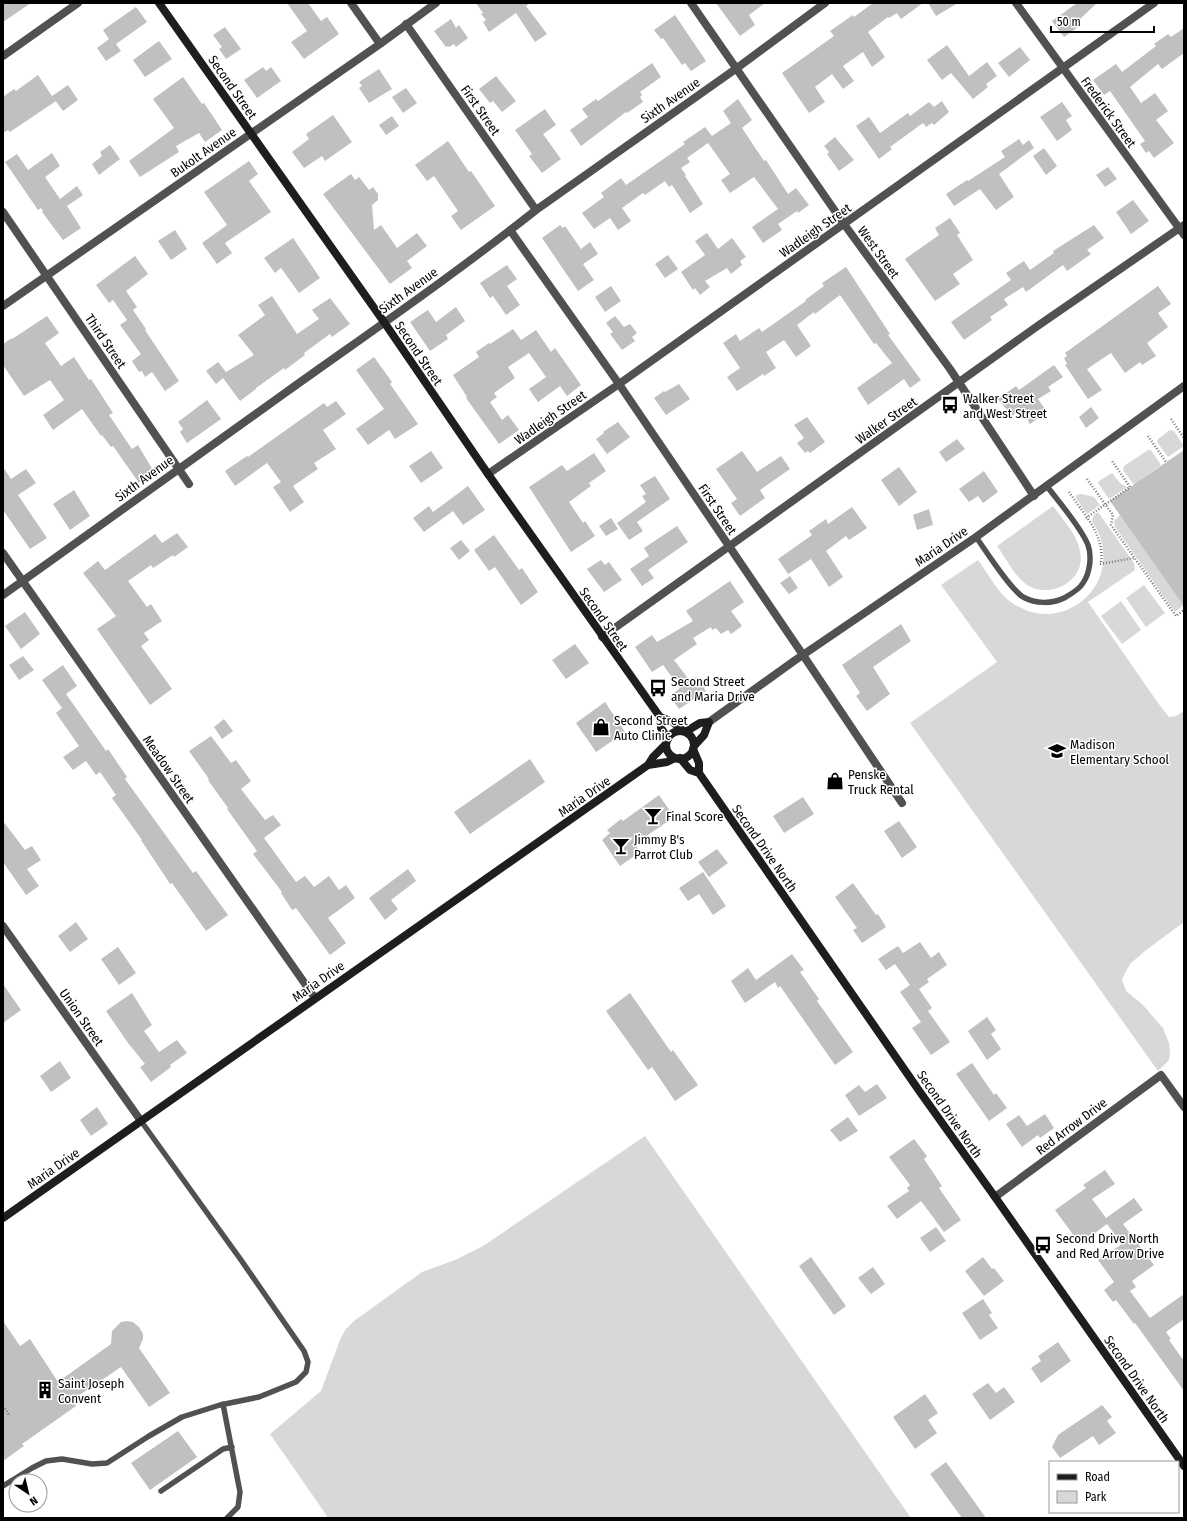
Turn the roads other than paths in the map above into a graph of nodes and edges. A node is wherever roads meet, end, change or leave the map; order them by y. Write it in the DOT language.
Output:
graph roads {
  1 [pos="78,3"];
  2 [pos="159,3"];
  3 [pos="351,3"];
  4 [pos="436,3"];
  5 [pos="691,3"];
  6 [pos="825,3"];
  7 [pos="1016,3"];
  8 [pos="1154,3"];
  9 [pos="406,24"];
  10 [pos="380,44"];
  11 [pos="3,56"];
  12 [pos="737,68"];
  13 [pos="1063,69"];
  14 [pos="251,133"];
  15 [pos="536,210"];
  16 [pos="3,212"];
  17 [pos="844,224"];
  18 [pos="1182,229"];
  19 [pos="510,230"];
  20 [pos="47,276"];
  21 [pos="3,306"];
  22 [pos="384,322"];
  23 [pos="959,383"];
  24 [pos="619,384"];
  25 [pos="1184,386"];
  26 [pos="178,468"];
  27 [pos="488,474"];
  28 [pos="189,484"];
  29 [pos="1046,485"];
  30 [pos="1034,496"];
  31 [pos="976,537"];
  32 [pos="729,547"];
  33 [pos="3,553"];
  34 [pos="23,582"];
  35 [pos="3,595"];
  36 [pos="602,637"];
  37 [pos="803,655"];
  38 [pos="660,717"];
  39 [pos="709,722"];
  40 [pos="684,731"];
  41 [pos="667,742"];
  42 [pos="694,747"];
  43 [pos="678,758"];
  44 [pos="648,765"];
  45 [pos="699,773"];
  46 [pos="902,803"];
  47 [pos="3,926"];
  48 [pos="315,998"];
  49 [pos="1184,1107"];
  50 [pos="141,1121"];
  51 [pos="995,1197"];
  52 [pos="3,1218"];
  53 [pos="224,1404"];
  54 [pos="232,1447"];
  55 [pos="1184,1466"];
  56 [pos="3,1486"];
  57 [pos="161,1492"];
  58 [pos="227,1518"];
  1 -- 11 [label="street"];
  2 -- 14 [label="street, Second Street"];
  3 -- 10 [label="street"];
  4 -- 9 [label="street, Bukolt Avenue"];
  5 -- 12 [label="street, West Street"];
  6 -- 12 [label="street, Sixth Avenue"];
  7 -- 13 [label="street, Frederick Street"];
  8 -- 13 [label="street, Wadleigh Street"];
  9 -- 10 [label="street, Bukolt Avenue"];
  9 -- 15 [label="street, First Street"];
  10 -- 14 [label="street, Bukolt Avenue"];
  12 -- 15 [label="street, Sixth Avenue"];
  12 -- 17 [label="street, West Street"];
  13 -- 17 [label="street, Wadleigh Street"];
  13 -- 18 [label="street, Frederick Street"];
  14 -- 20 [label="street, Bukolt Avenue"];
  14 -- 22 [label="street, Second Street"];
  15 -- 19 [label="street, Sixth Avenue"];
  16 -- 20 [label="street, Third Street"];
  17 -- 23 [label="street, West Street"];
  17 -- 24 [label="street, Wadleigh Street"];
  18 -- 23 [label="street, Walker Street"];
  19 -- 22 [label="street, Sixth Avenue"];
  19 -- 24 [label="street, First Street"];
  20 -- 21 [label="street, Bukolt Avenue"];
  20 -- 26 [label="street, Third Street"];
  22 -- 26 [label="street, Sixth Avenue"];
  22 -- 27 [label="street, Second Street"];
  23 -- 30 [label="street, West Street"];
  23 -- 32 [label="street, Walker Street"];
  24 -- 27 [label="street, Wadleigh Street"];
  24 -- 32 [label="street, First Street"];
  25 -- 29 [label="street, Maria Drive"];
  26 -- 28 [label="street, Third Street"];
  26 -- 34 [label="street, Sixth Avenue"];
  27 -- 36 [label="street, Second Street"];
  29 -- 30 [label="street, Maria Drive"];
  29 -- 31 [label="lane"];
  30 -- 31 [label="street, Maria Drive"];
  31 -- 37 [label="street, Maria Drive"];
  32 -- 36 [label="street, Walker Street"];
  32 -- 37 [label="street, First Street"];
  33 -- 34 [label="street, Meadow Street"];
  34 -- 35 [label="street, Sixth Avenue"];
  34 -- 48 [label="street, Meadow Street"];
  36 -- 38 [label="street, Second Street"];
  37 -- 39 [label="street, Maria Drive"];
  37 -- 46 [label="street, First Street"];
  38 -- 40 [label="street"];
  38 -- 41 [label="street"];
  39 -- 40 [label="street"];
  39 -- 42 [label="street"];
  40 -- 41 [label="street"];
  40 -- 42 [label="street"];
  41 -- 43 [label="street"];
  41 -- 44 [label="street"];
  42 -- 43 [label="street"];
  42 -- 45 [label="street"];
  43 -- 44 [label="street"];
  43 -- 45 [label="street"];
  44 -- 48 [label="street, Maria Drive"];
  45 -- 51 [label="street, Second Drive North"];
  47 -- 50 [label="street, Union Street"];
  48 -- 50 [label="street, Maria Drive"];
  49 -- 51 [label="street, Red Arrow Drive"];
  50 -- 52 [label="street, Maria Drive"];
  50 -- 53 [label="lane"];
  51 -- 55 [label="street, Second Drive North"];
  53 -- 54 [label="lane"];
  53 -- 56 [label="lane"];
  54 -- 57 [label="lane"];
  54 -- 58 [label="lane"];
}
